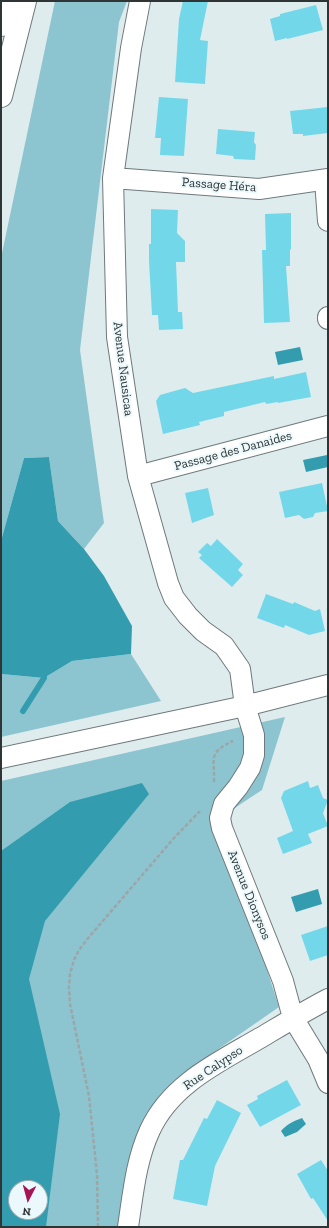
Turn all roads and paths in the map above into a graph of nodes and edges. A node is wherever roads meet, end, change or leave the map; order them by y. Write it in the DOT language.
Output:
graph roads {
  1 [pos="7,1"];
  2 [pos="25,1"];
  3 [pos="140,1"];
  4 [pos="1,26"];
  5 [pos="1,96"];
  6 [pos="113,178"];
  7 [pos="326,180"];
  8 [pos="328,221"];
  9 [pos="328,426"];
  10 [pos="138,476"];
  11 [pos="328,685"];
  12 [pos="245,706"];
  13 [pos="254,735"];
  14 [pos="1,758"];
  15 [pos="214,787"];
  16 [pos="201,810"];
  17 [pos="328,999"];
  18 [pos="293,1018"];
  19 [pos="328,1083"];
  20 [pos="98,1227"];
  21 [pos="128,1227"];
  1 -- 4 [label="main road"];
  2 -- 5 [label="main road"];
  3 -- 6 [label="street, Avenue Nausicaa"];
  6 -- 7 [label="street, Passage Héra"];
  6 -- 10 [label="street, Avenue Nausicaa"];
  7 -- 8 [label="street, Passage Héra"];
  9 -- 10 [label="street, Passage des Danaides"];
  10 -- 12 [label="street, Avenue Nausicaa"];
  11 -- 12 [label="street"];
  12 -- 13 [label="street, Avenue Dionysos"];
  12 -- 14 [label="street"];
  13 -- 15 [label="path"];
  13 -- 18 [label="street, Avenue Dionysos"];
  16 -- 20 [label="path"];
  17 -- 18 [label="street, Rue Calypso"];
  18 -- 19 [label="street, Avenue Dionysos"];
  18 -- 21 [label="street, Rue Calypso"];
}
